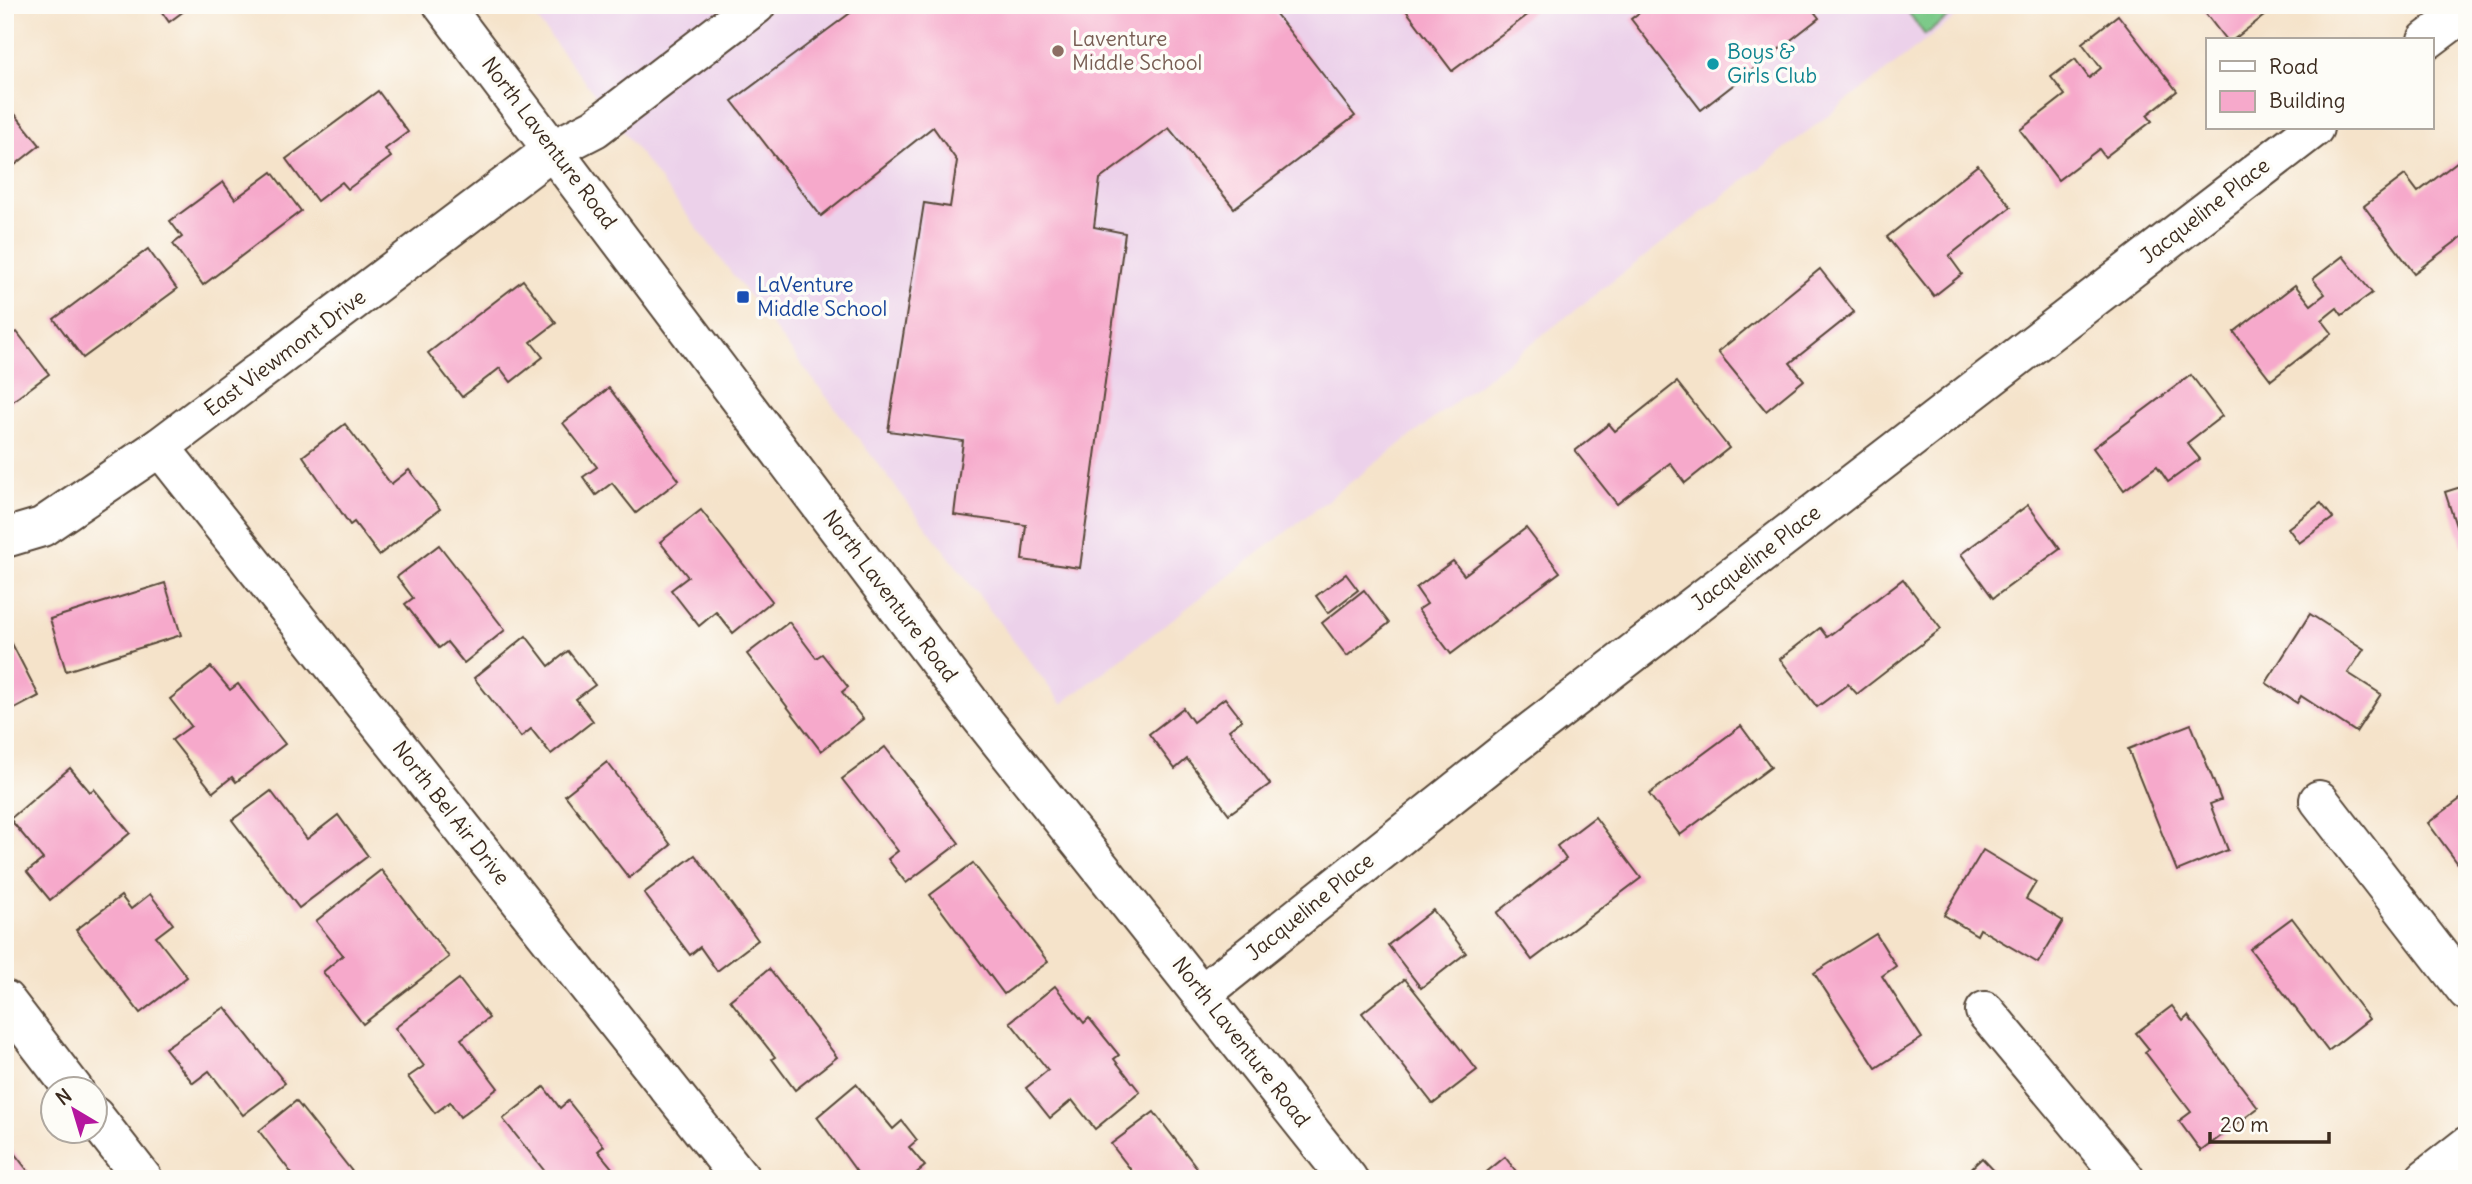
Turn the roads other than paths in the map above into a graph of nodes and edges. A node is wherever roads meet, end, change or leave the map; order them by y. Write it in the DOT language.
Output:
graph roads {
  1 [pos="443,5"];
  2 [pos="756,5"];
  3 [pos="2467,10"];
  4 [pos="2430,38"];
  5 [pos="2311,130"];
  6 [pos="554,149"];
  7 [pos="160,447"];
  8 [pos="5,538"];
  9 [pos="2319,800"];
  10 [pos="2467,991"];
  11 [pos="1203,993"];
  12 [pos="5,1000"];
  13 [pos="1985,1011"];
  14 [pos="63,1076"];
  15 [pos="108,1134"];
  16 [pos="2467,1146"];
  17 [pos="143,1179"];
  18 [pos="741,1179"];
  19 [pos="1348,1179"];
  20 [pos="2125,1179"];
  21 [pos="2425,1179"];
  1 -- 6 [label="street, North Laventure Road"];
  2 -- 6 [label="street, East Viewmont Drive"];
  3 -- 4 [label="street"];
  5 -- 11 [label="street, Jacqueline Place"];
  6 -- 7 [label="street, East Viewmont Drive"];
  6 -- 11 [label="street, North Laventure Road"];
  7 -- 8 [label="street, East Viewmont Drive"];
  7 -- 18 [label="street, North Bel Air Drive"];
  9 -- 10 [label="street"];
  11 -- 19 [label="street, North Laventure Road"];
  12 -- 14 [label="street"];
  13 -- 20 [label="street"];
  15 -- 17 [label="street"];
  16 -- 21 [label="street"];
}
